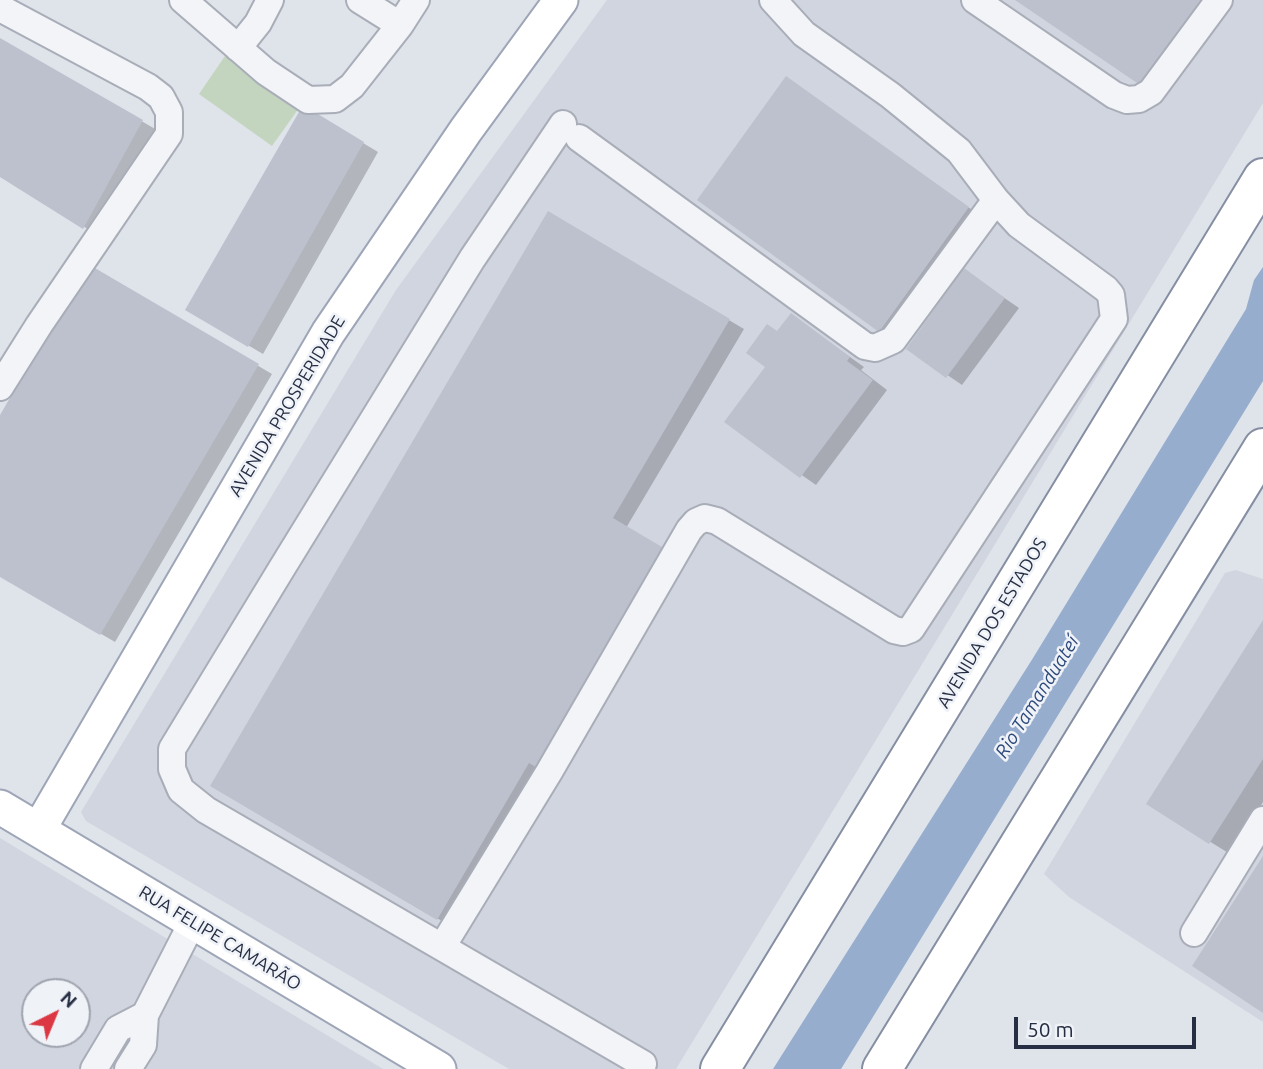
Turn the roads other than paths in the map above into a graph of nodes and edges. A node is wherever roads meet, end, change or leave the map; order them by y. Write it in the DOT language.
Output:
graph roads {
  1 [pos="183,0"];
  2 [pos="270,0"];
  3 [pos="360,0"];
  4 [pos="416,0"];
  5 [pos="561,0"];
  6 [pos="773,0"];
  7 [pos="975,0"];
  8 [pos="1219,0"];
  9 [pos="0,8"];
  10 [pos="400,25"];
  11 [pos="238,48"];
  12 [pos="1263,178"];
  13 [pos="996,200"];
  14 [pos="0,387"];
  15 [pos="1263,448"];
  16 [pos="0,807"];
  17 [pos="1263,820"];
  18 [pos="39,829"];
  19 [pos="193,922"];
  20 [pos="1194,933"];
  21 [pos="442,947"];
  22 [pos="145,1015"];
  23 [pos="643,1064"];
  24 [pos="94,1069"];
  25 [pos="128,1069"];
  26 [pos="439,1069"];
  27 [pos="720,1069"];
  28 [pos="882,1069"];
  1 -- 11 [label="lane"];
  2 -- 11 [label="lane"];
  3 -- 10 [label="lane"];
  4 -- 10 [label="lane"];
  5 -- 18 [label="main road, AVENIDA PROSPERIDADE"];
  6 -- 13 [label="lane"];
  7 -- 8 [label="lane"];
  9 -- 14 [label="lane"];
  10 -- 11 [label="lane"];
  12 -- 27 [label="highway, AVENIDA DOS ESTADOS"];
  13 -- 21 [label="lane"];
  13 -- 21 [label="lane"];
  15 -- 28 [label="highway"];
  16 -- 18 [label="main road, RUA FELIPE CAMARÃO"];
  17 -- 20 [label="lane"];
  18 -- 19 [label="main road, RUA FELIPE CAMARÃO"];
  19 -- 22 [label="lane"];
  19 -- 26 [label="main road, RUA FELIPE CAMARÃO"];
  21 -- 23 [label="lane"];
  22 -- 24 [label="lane"];
  22 -- 25 [label="lane"];
}
